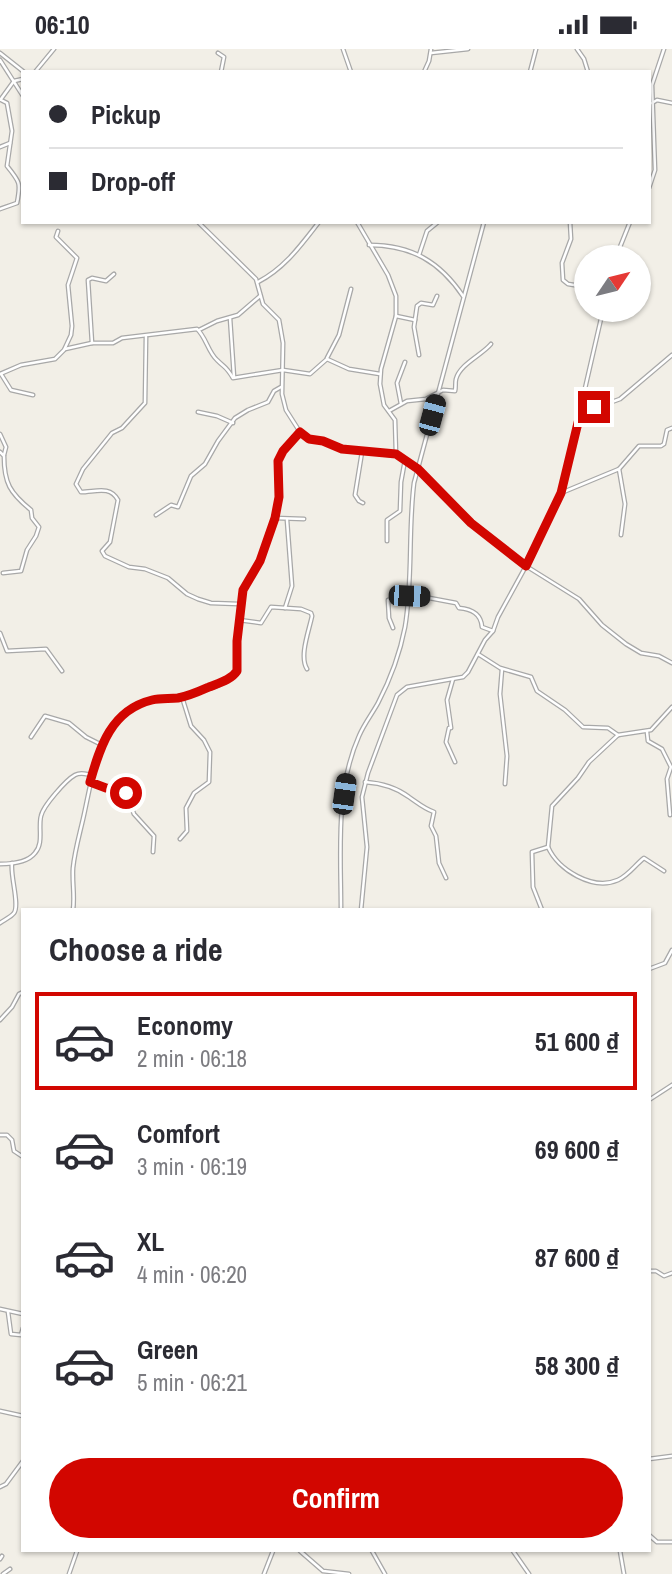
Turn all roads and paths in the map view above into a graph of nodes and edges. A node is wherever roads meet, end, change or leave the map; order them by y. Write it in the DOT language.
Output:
graph roads {
  1 [pos="54,49"];
  2 [pos="342,49"];
  3 [pos="468,49"];
  4 [pos="536,49"];
  5 [pos="578,49"];
  6 [pos="664,49"];
  7 [pos="431,51"];
  8 [pos="0,53"];
  9 [pos="218,53"];
  10 [pos="0,60"];
  11 [pos="21,70"];
  12 [pos="37,70"];
  13 [pos="221,70"];
  14 [pos="350,70"];
  15 [pos="425,70"];
  16 [pos="531,70"];
  17 [pos="587,70"];
  18 [pos="21,79"];
  19 [pos="14,81"];
  20 [pos="651,88"];
  21 [pos="21,93"];
  22 [pos="651,98"];
  23 [pos="1,100"];
  24 [pos="652,103"];
  25 [pos="672,103"];
  26 [pos="10,142"];
  27 [pos="0,147"];
  28 [pos="651,182"];
  29 [pos="0,209"];
  30 [pos="200,224"];
  31 [pos="317,224"];
  32 [pos="357,224"];
  33 [pos="435,224"];
  34 [pos="483,224"];
  35 [pos="570,224"];
  36 [pos="629,224"];
  37 [pos="58,231"];
  38 [pos="369,245"];
  39 [pos="621,245"];
  40 [pos="419,255"];
  41 [pos="114,274"];
  42 [pos="258,282"];
  43 [pos="574,285"];
  44 [pos="351,289"];
  45 [pos="260,296"];
  46 [pos="437,296"];
  47 [pos="463,297"];
  48 [pos="396,316"];
  49 [pos="230,318"];
  50 [pos="415,320"];
  51 [pos="600,322"];
  52 [pos="199,330"];
  53 [pos="146,337"];
  54 [pos="92,343"];
  55 [pos="491,345"];
  56 [pos="65,349"];
  57 [pos="419,355"];
  58 [pos="672,355"];
  59 [pos="327,359"];
  60 [pos="405,362"];
  61 [pos="283,370"];
  62 [pos="0,374"];
  63 [pos="380,374"];
  64 [pos="234,378"];
  65 [pos="281,387"];
  66 [pos="438,393"];
  67 [pos="33,395"];
  68 [pos="583,402"];
  69 [pos="401,404"];
  70 [pos="389,411"];
  71 [pos="198,412"];
  72 [pos="233,423"];
  73 [pos="672,428"];
  74 [pos="300,432"];
  75 [pos="0,434"];
  76 [pos="0,452"];
  77 [pos="362,452"];
  78 [pos="396,454"];
  79 [pos="4,455"];
  80 [pos="405,460"];
  81 [pos="418,469"];
  82 [pos="619,469"];
  83 [pos="561,493"];
  84 [pos="363,503"];
  85 [pos="156,515"];
  86 [pos="275,518"];
  87 [pos="304,519"];
  88 [pos="288,520"];
  89 [pos="621,535"];
  90 [pos="387,541"];
  91 [pos="526,566"];
  92 [pos="3,573"];
  93 [pos="409,596"];
  94 [pos="241,605"];
  95 [pos="285,608"];
  96 [pos="239,620"];
  97 [pos="393,628"];
  98 [pos="493,631"];
  99 [pos="0,633"];
  100 [pos="478,654"];
  101 [pos="672,663"];
  102 [pos="307,669"];
  103 [pos="502,669"];
  104 [pos="62,671"];
  105 [pos="453,680"];
  106 [pos="182,697"];
  107 [pos="672,707"];
  108 [pos="647,732"];
  109 [pos="618,735"];
  110 [pos="31,737"];
  111 [pos="102,745"];
  112 [pos="455,762"];
  113 [pos="92,775"];
  114 [pos="90,782"];
  115 [pos="365,782"];
  116 [pos="505,784"];
  117 [pos="670,815"];
  118 [pos="180,839"];
  119 [pos="548,847"];
  120 [pos="153,852"];
  121 [pos="12,863"];
  122 [pos="0,864"];
  123 [pos="664,871"];
  124 [pos="446,878"];
  125 [pos="73,908"];
  126 [pos="341,908"];
  127 [pos="361,908"];
  128 [pos="541,908"];
  129 [pos="0,923"];
  130 [pos="672,950"];
  131 [pos="651,968"];
  132 [pos="21,992"];
  133 [pos="0,1020"];
  134 [pos="672,1085"];
  135 [pos="651,1099"];
  136 [pos="0,1135"];
  137 [pos="21,1156"];
  138 [pos="651,1271"];
  139 [pos="672,1273"];
  140 [pos="0,1309"];
  141 [pos="8,1312"];
  142 [pos="21,1314"];
  143 [pos="21,1333"];
  144 [pos="0,1411"];
  145 [pos="21,1416"];
  146 [pos="672,1456"];
  147 [pos="651,1459"];
  148 [pos="21,1464"];
  149 [pos="17,1469"];
  150 [pos="21,1471"];
  151 [pos="0,1487"];
  152 [pos="651,1537"];
  153 [pos="672,1542"];
  154 [pos="77,1552"];
  155 [pos="274,1552"];
  156 [pos="301,1552"];
  157 [pos="373,1552"];
  158 [pos="514,1552"];
  159 [pos="620,1552"];
  160 [pos="10,1569"];
  161 [pos="3,1574"];
  162 [pos="69,1574"];
  163 [pos="264,1574"];
  164 [pos="349,1574"];
  165 [pos="384,1574"];
  166 [pos="529,1574"];
  167 [pos="624,1574"];
  1 -- 12 [label="street"];
  2 -- 14 [label="street"];
  3 -- 7 [label="street"];
  4 -- 16 [label="street"];
  5 -- 17 [label="street"];
  6 -- 20 [label="street"];
  7 -- 15 [label="street"];
  8 -- 11 [label="street"];
  9 -- 13 [label="street"];
  10 -- 19 [label="street"];
  18 -- 19 [label="street"];
  19 -- 21 [label="street"];
  19 -- 23 [label="street"];
  22 -- 24 [label="street"];
  23 -- 26 [label="street"];
  24 -- 25 [label="street"];
  24 -- 28 [label="street"];
  26 -- 27 [label="street"];
  26 -- 29 [label="street"];
  30 -- 42 [label="street"];
  31 -- 42 [label="street"];
  32 -- 38 [label="street"];
  33 -- 40 [label="street"];
  34 -- 47 [label="street"];
  35 -- 43 [label="street"];
  36 -- 39 [label="street"];
  37 -- 56 [label="street"];
  38 -- 40 [label="street"];
  38 -- 48 [label="street"];
  40 -- 47 [label="street"];
  41 -- 54 [label="street"];
  42 -- 45 [label="street"];
  44 -- 59 [label="street"];
  45 -- 49 [label="street"];
  45 -- 61 [label="street"];
  46 -- 50 [label="street"];
  47 -- 66 [label="street"];
  48 -- 50 [label="street"];
  48 -- 63 [label="street"];
  49 -- 52 [label="street"];
  49 -- 64 [label="street"];
  50 -- 57 [label="street"];
  51 -- 68 [label="street"];
  52 -- 53 [label="street"];
  52 -- 64 [label="street"];
  53 -- 54 [label="street"];
  53 -- 94 [label="street"];
  54 -- 56 [label="street"];
  55 -- 66 [label="street"];
  56 -- 62 [label="street"];
  58 -- 68 [label="street"];
  59 -- 61 [label="street"];
  59 -- 63 [label="street"];
  60 -- 69 [label="street"];
  61 -- 64 [label="street"];
  61 -- 65 [label="street"];
  62 -- 67 [label="street"];
  63 -- 70 [label="street"];
  65 -- 72 [label="street"];
  65 -- 74 [label="street"];
  66 -- 69 [label="street"];
  66 -- 81 [label="street"];
  68 -- 83 [label="street"];
  69 -- 70 [label="street"];
  70 -- 78 [label="street"];
  71 -- 72 [label="street"];
  72 -- 85 [label="street"];
  73 -- 82 [label="street"];
  74 -- 77 [label="street"];
  74 -- 86 [label="street"];
  75 -- 79 [label="street"];
  76 -- 79 [label="street"];
  77 -- 78 [label="street"];
  77 -- 84 [label="street"];
  78 -- 80 [label="street"];
  79 -- 92 [label="street"];
  80 -- 81 [label="street"];
  80 -- 90 [label="street"];
  81 -- 91 [label="street"];
  81 -- 93 [label="street"];
  82 -- 83 [label="street"];
  82 -- 89 [label="street"];
  83 -- 91 [label="street"];
  86 -- 88 [label="street"];
  86 -- 94 [label="street"];
  87 -- 88 [label="street"];
  88 -- 95 [label="street"];
  91 -- 98 [label="street"];
  91 -- 101 [label="street"];
  93 -- 97 [label="street"];
  93 -- 98 [label="street"];
  93 -- 126 [label="street"];
  94 -- 96 [label="street"];
  95 -- 96 [label="street"];
  95 -- 102 [label="street"];
  96 -- 106 [label="street"];
  98 -- 100 [label="street"];
  99 -- 104 [label="street"];
  100 -- 103 [label="street"];
  100 -- 105 [label="street"];
  103 -- 109 [label="street"];
  103 -- 116 [label="street"];
  105 -- 112 [label="street"];
  105 -- 115 [label="street"];
  106 -- 111 [label="street"];
  106 -- 118 [label="street"];
  107 -- 108 [label="street"];
  108 -- 109 [label="street"];
  108 -- 117 [label="street"];
  109 -- 119 [label="street"];
  110 -- 111 [label="street"];
  111 -- 113 [label="street"];
  113 -- 114 [label="street"];
  113 -- 121 [label="street"];
  114 -- 120 [label="street"];
  114 -- 125 [label="street"];
  115 -- 124 [label="street"];
  115 -- 127 [label="street"];
  119 -- 123 [label="street"];
  119 -- 128 [label="street"];
  121 -- 122 [label="street"];
  121 -- 129 [label="street"];
  130 -- 131 [label="street"];
  132 -- 133 [label="street"];
  134 -- 135 [label="street"];
  136 -- 137 [label="street"];
  138 -- 139 [label="street"];
  140 -- 141 [label="street"];
  141 -- 142 [label="street"];
  141 -- 143 [label="street"];
  144 -- 145 [label="street"];
  146 -- 147 [label="street"];
  148 -- 149 [label="street"];
  149 -- 150 [label="street"];
  149 -- 151 [label="street"];
  152 -- 153 [label="street"];
  154 -- 162 [label="street"];
  155 -- 163 [label="street"];
  156 -- 164 [label="street"];
  157 -- 165 [label="street"];
  158 -- 166 [label="street"];
  159 -- 167 [label="street"];
  160 -- 161 [label="street"];
}
